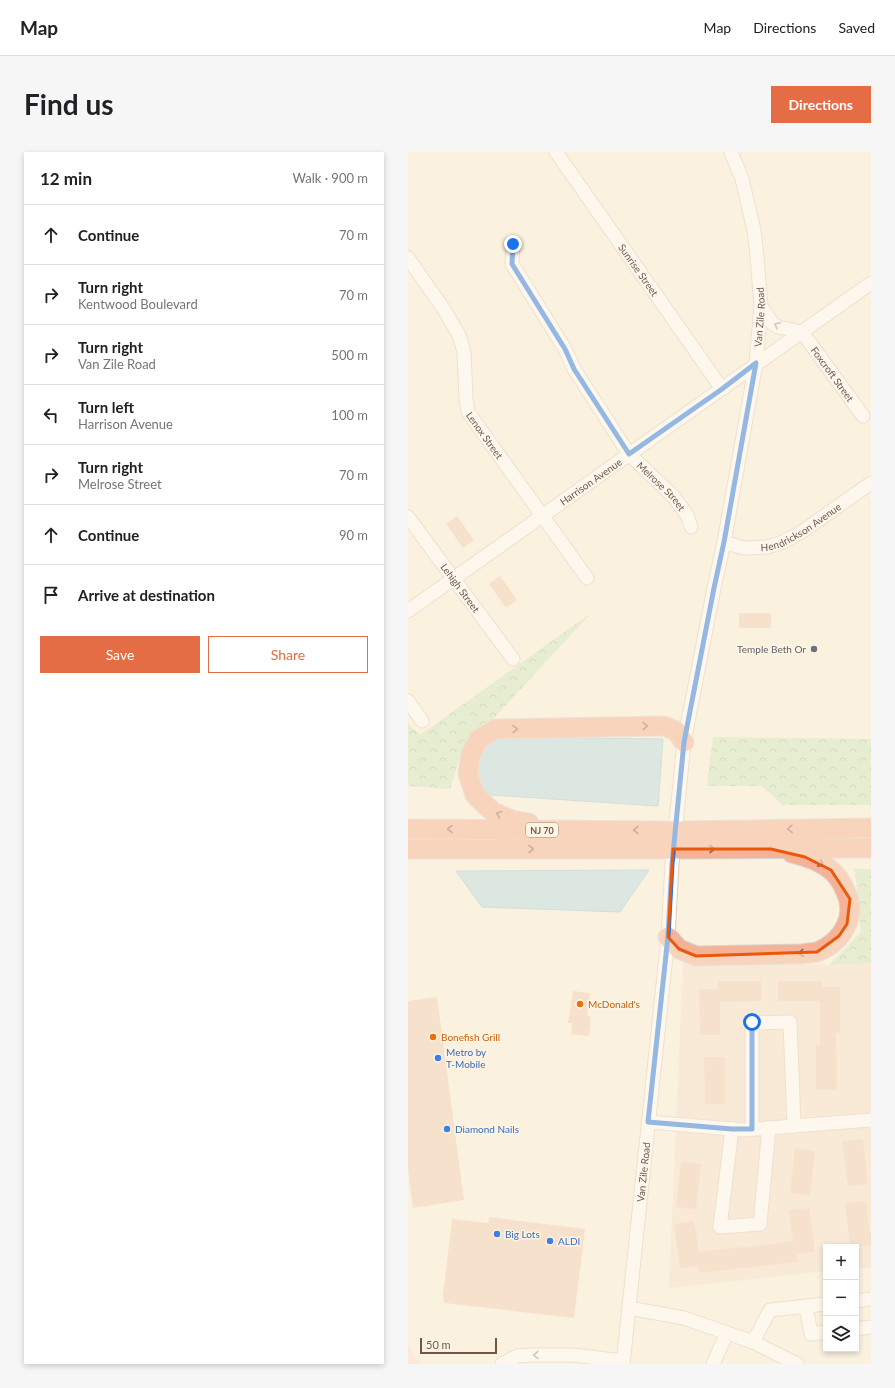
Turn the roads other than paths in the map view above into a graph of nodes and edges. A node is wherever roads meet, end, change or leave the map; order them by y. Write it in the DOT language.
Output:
graph roads {
  1 [pos="556,152"];
  2 [pos="731,152"];
  3 [pos="513,244"];
  4 [pos="408,258"];
  5 [pos="871,283"];
  6 [pos="761,306"];
  7 [pos="802,332"];
  8 [pos="756,363"];
  9 [pos="722,389"];
  10 [pos="863,416"];
  11 [pos="629,454"];
  12 [pos="871,483"];
  13 [pos="542,516"];
  14 [pos="408,517"];
  15 [pos="691,527"];
  16 [pos="724,542"];
  17 [pos="453,578"];
  18 [pos="587,578"];
  19 [pos="408,611"];
  20 [pos="513,659"];
  21 [pos="408,701"];
  22 [pos="422,721"];
  23 [pos="684,742"];
  24 [pos="871,828"];
  25 [pos="408,829"];
  26 [pos="564,830"];
  27 [pos="675,830"];
  28 [pos="771,848"];
  29 [pos="871,848"];
  30 [pos="408,849"];
  31 [pos="673,849"];
  32 [pos="668,936"];
  33 [pos="871,1120"];
  34 [pos="648,1122"];
  35 [pos="794,1126"];
  36 [pos="769,1128"];
  37 [pos="732,1129"];
  38 [pos="752,1129"];
  39 [pos="871,1299"];
  40 [pos="859,1300"];
  41 [pos="823,1304"];
  42 [pos="806,1306"];
  43 [pos="629,1308"];
  44 [pos="871,1327"];
  45 [pos="859,1328"];
  46 [pos="823,1332"];
  47 [pos="727,1333"];
  48 [pos="753,1342"];
  49 [pos="623,1363"];
  50 [pos="502,1364"];
  51 [pos="713,1364"];
  52 [pos="797,1364"];
  1 -- 9 [label="street, Sunrise Street"];
  2 -- 6 [label="street, Van Zile Road"];
  3 -- 11 [label="street, Melrose Street"];
  4 -- 13 [label="street, Lenox Street"];
  5 -- 7 [label="street, Harrison Avenue"];
  7 -- 6 [label="street, one-way"];
  6 -- 8 [label="street, Van Zile Road"];
  7 -- 8 [label="street, Harrison Avenue"];
  7 -- 10 [label="street, Foxcroft Street"];
  8 -- 9 [label="street, Harrison Avenue"];
  8 -- 16 [label="street, Van Zile Road"];
  9 -- 11 [label="street, Harrison Avenue"];
  11 -- 13 [label="street, Harrison Avenue"];
  11 -- 15 [label="street, Melrose Street"];
  12 -- 16 [label="street, Hendrickson Avenue"];
  13 -- 17 [label="street, Harrison Avenue"];
  13 -- 18 [label="street, Lenox Street"];
  14 -- 17 [label="street, Lehigh Street"];
  16 -- 23 [label="street, Van Zile Road"];
  17 -- 19 [label="street, Harrison Avenue"];
  17 -- 20 [label="street, Lehigh Street"];
  21 -- 22 [label="street"];
  26 -- 23 [label="highway, one-way"];
  23 -- 27 [label="street, Van Zile Road"];
  24 -- 27 [label="highway, NJ 70, one-way"];
  26 -- 25 [label="highway, NJ 70, one-way"];
  27 -- 26 [label="highway, NJ 70, one-way"];
  27 -- 31 [label="street, Van Zile Road"];
  28 -- 29 [label="highway, NJ 70"];
  31 -- 28 [label="highway, NJ 70, one-way"];
  28 -- 32 [label="highway, one-way"];
  30 -- 31 [label="highway, NJ 70, one-way"];
  31 -- 32 [label="street, Van Zile Road"];
  32 -- 34 [label="street, Van Zile Road"];
  33 -- 35 [label="street"];
  34 -- 37 [label="street"];
  34 -- 43 [label="street, Van Zile Road"];
  35 -- 36 [label="street"];
  35 -- 38 [label="street"];
  36 -- 37 [label="street"];
  36 -- 38 [label="street"];
  37 -- 38 [label="street"];
  39 -- 40 [label="street"];
  41 -- 42 [label="street"];
  42 -- 46 [label="street"];
  42 -- 48 [label="street"];
  43 -- 47 [label="street"];
  43 -- 49 [label="street, Van Zile Road"];
  44 -- 45 [label="street"];
  47 -- 48 [label="street"];
  47 -- 51 [label="street"];
  48 -- 52 [label="street"];
  49 -- 50 [label="street, one-way"];
}
